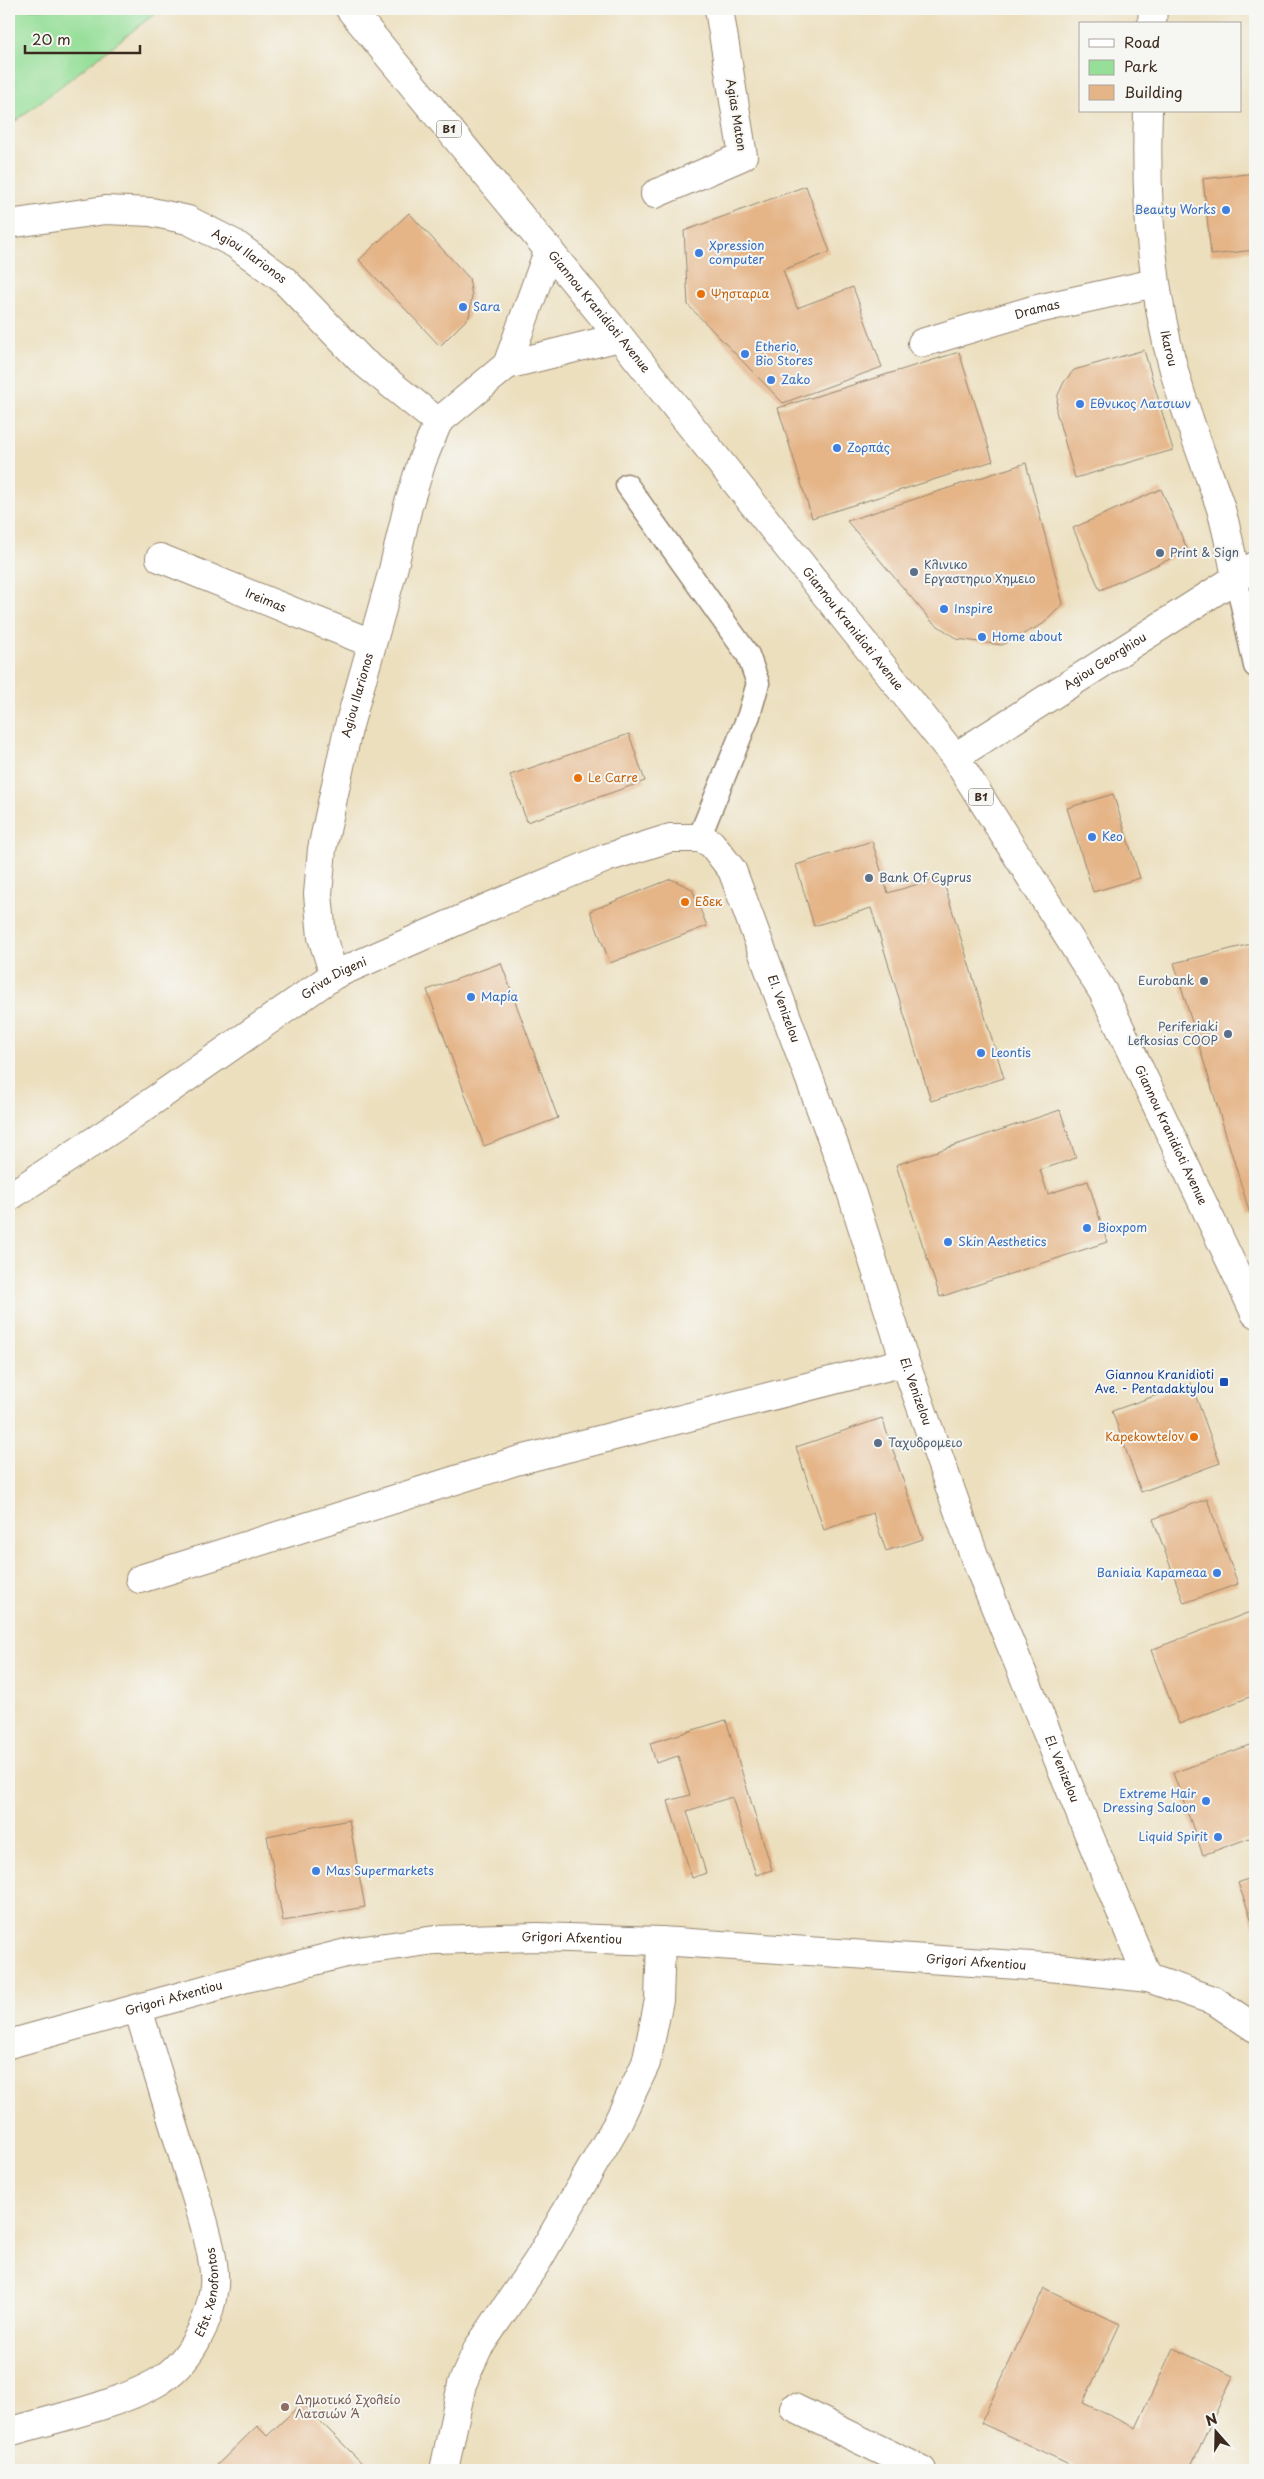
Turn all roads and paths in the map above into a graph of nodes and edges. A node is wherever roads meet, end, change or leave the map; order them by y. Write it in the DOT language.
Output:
graph roads {
  1 [pos="350,9"];
  2 [pos="719,9"];
  3 [pos="1153,9"];
  4 [pos="1152,22"];
  5 [pos="1148,112"];
  6 [pos="655,194"];
  7 [pos="9,224"];
  8 [pos="549,249"];
  9 [pos="1155,283"];
  10 [pos="620,336"];
  11 [pos="922,343"];
  12 [pos="507,366"];
  13 [pos="438,422"];
  14 [pos="627,486"];
  15 [pos="160,558"];
  16 [pos="1246,572"];
  17 [pos="372,643"];
  18 [pos="1255,666"];
  19 [pos="955,756"];
  20 [pos="699,838"];
  21 [pos="334,974"];
  22 [pos="9,1197"];
  23 [pos="1255,1313"];
  24 [pos="906,1362"];
  25 [pos="140,1579"];
  26 [pos="661,1941"];
  27 [pos="1148,1978"];
  28 [pos="138,2009"];
  29 [pos="1255,2028"];
  30 [pos="9,2044"];
  31 [pos="794,2408"];
  32 [pos="9,2432"];
  33 [pos="915,2469"];
  34 [pos="444,2470"];
  1 -- 8 [label="street, Giannou Kranidioti Avenue / B1"];
  2 -- 6 [label="street, Agias Maton"];
  3 -- 4 [label="street"];
  5 -- 9 [label="street, Ikarou"];
  7 -- 13 [label="street, Agiou Ilarionos"];
  8 -- 10 [label="street, Giannou Kranidioti Avenue / B1"];
  8 -- 12 [label="street"];
  9 -- 11 [label="street, Dramas"];
  9 -- 16 [label="street, Ikarou"];
  10 -- 12 [label="street, Agiou Ilarionos"];
  10 -- 19 [label="street, Giannou Kranidioti Avenue / B1"];
  12 -- 13 [label="street, Agiou Ilarionos"];
  13 -- 17 [label="street, Agiou Ilarionos"];
  14 -- 20 [label="lane"];
  15 -- 17 [label="street, Ireimas"];
  16 -- 18 [label="lane"];
  16 -- 19 [label="street, Agiou Georghiou"];
  17 -- 21 [label="street, Agiou Ilarionos"];
  19 -- 23 [label="street, Giannou Kranidioti Avenue / B1"];
  20 -- 21 [label="street, Griva Digeni"];
  20 -- 24 [label="street, El. Venizelou"];
  21 -- 22 [label="street, Griva Digeni"];
  24 -- 25 [label="street"];
  24 -- 27 [label="street, El. Venizelou"];
  26 -- 27 [label="street, Grigori Afxentiou"];
  26 -- 28 [label="street, Grigori Afxentiou"];
  26 -- 34 [label="street"];
  27 -- 29 [label="street, Grigori Afxentiou"];
  28 -- 30 [label="street, Grigori Afxentiou"];
  28 -- 32 [label="street, Efst. Xenofontos"];
  31 -- 33 [label="street"];
}
